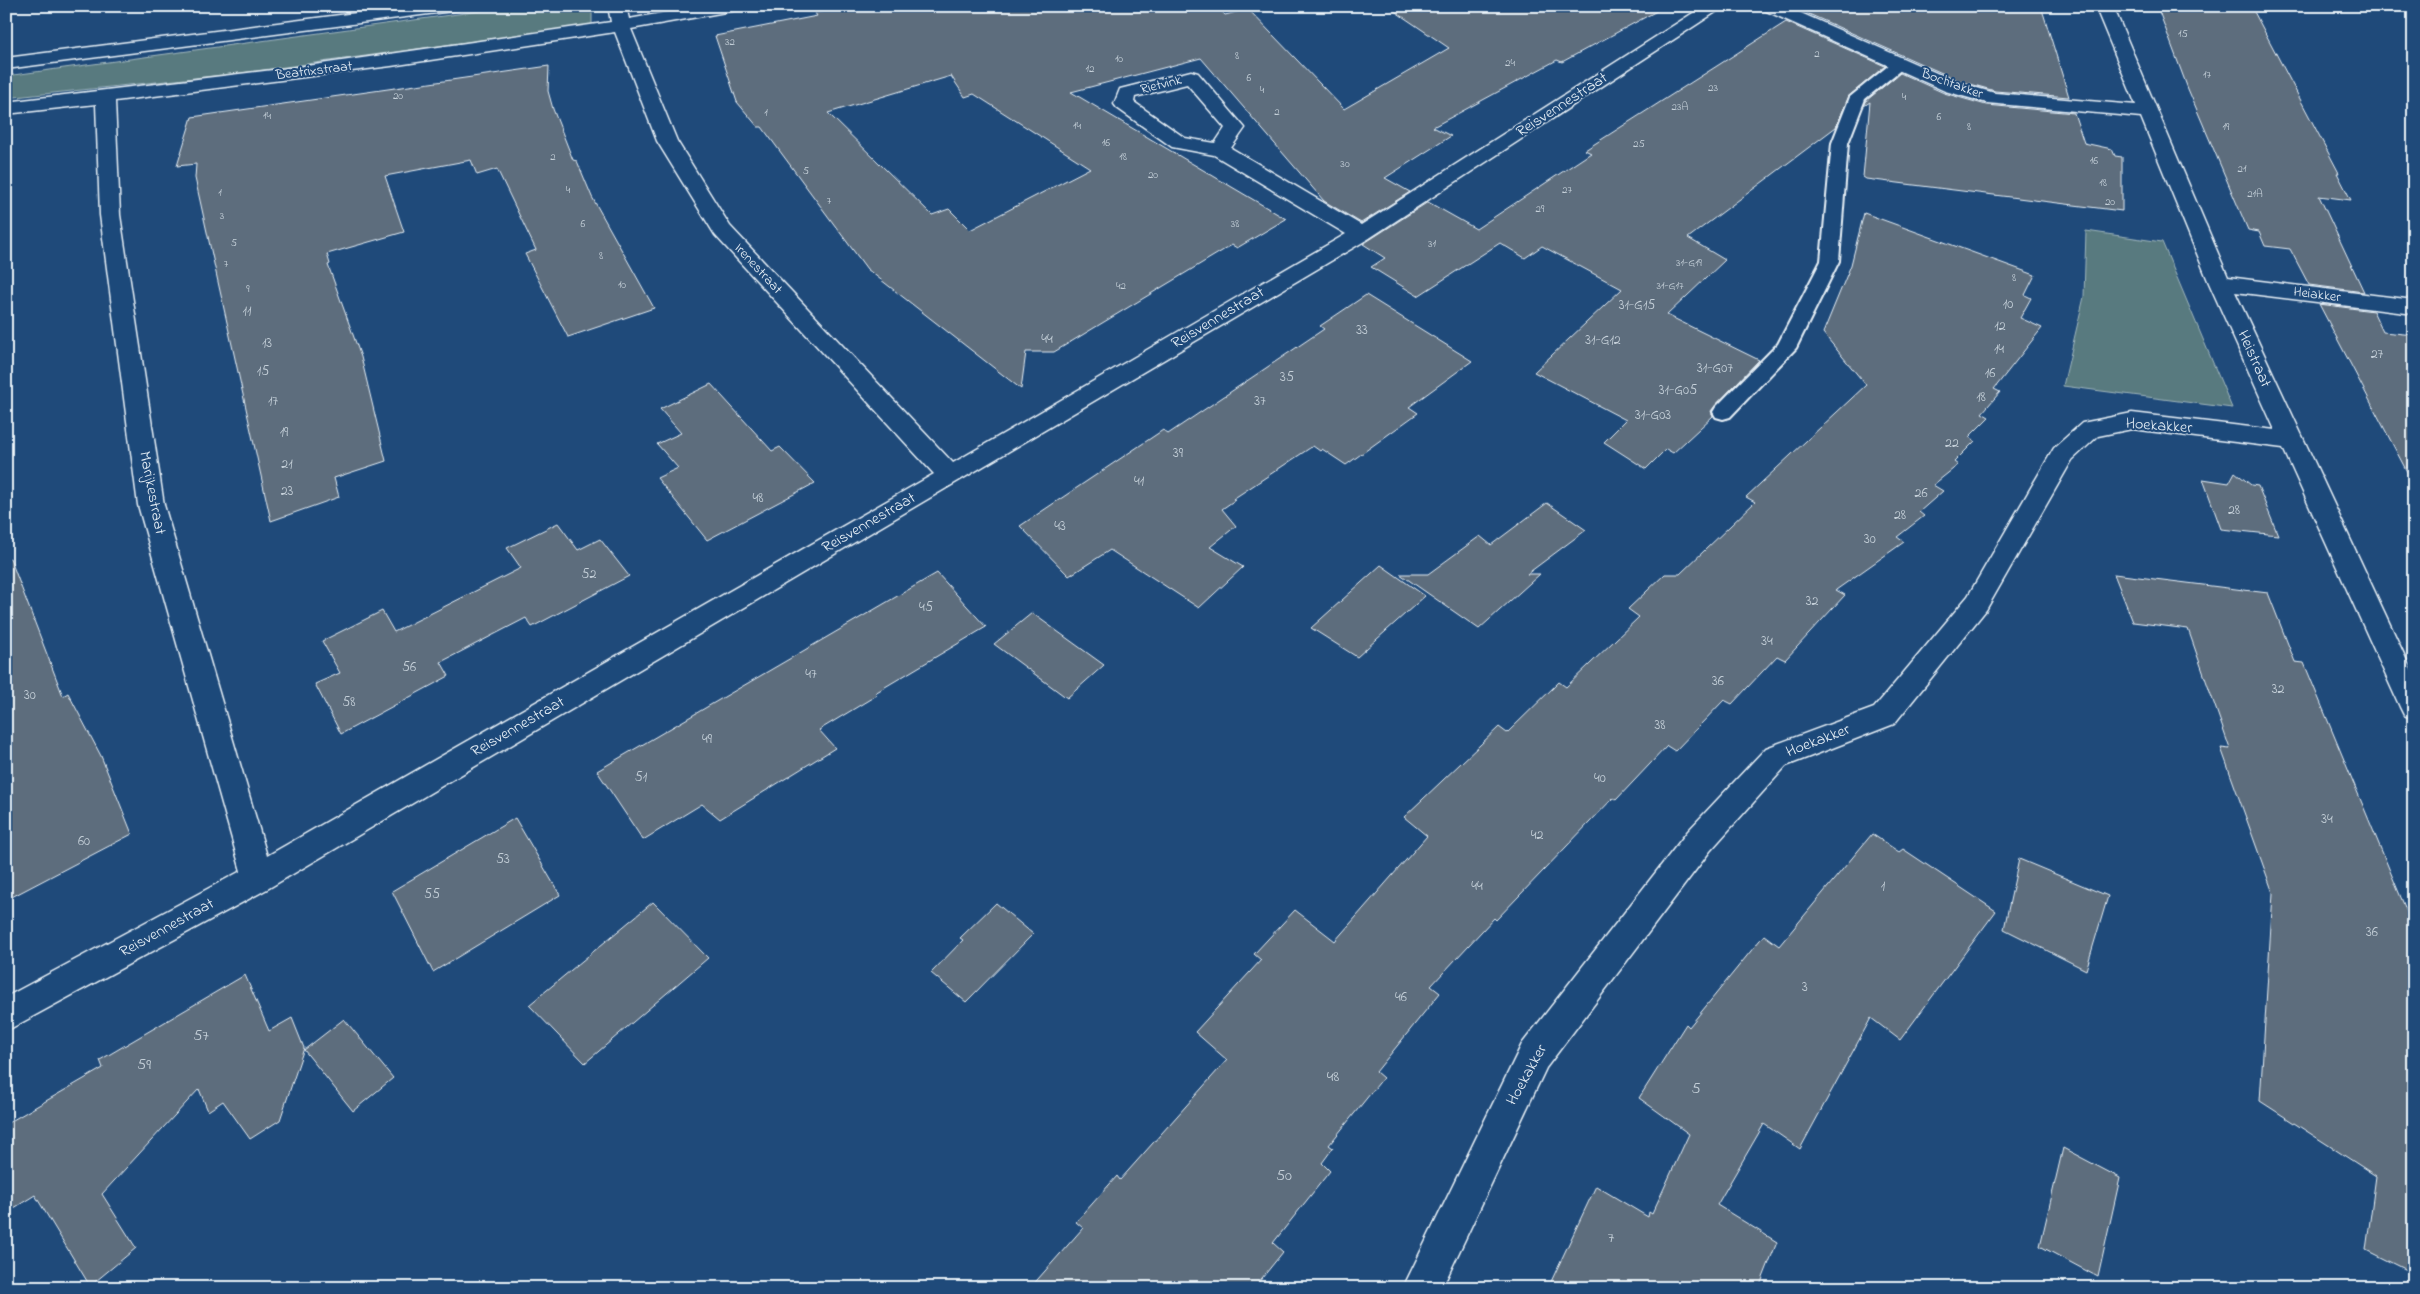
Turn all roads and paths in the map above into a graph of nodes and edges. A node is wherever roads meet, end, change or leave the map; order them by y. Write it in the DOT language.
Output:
graph roads {
  1 [pos="452,6"];
  2 [pos="731,6"];
  3 [pos="1716,6"];
  4 [pos="1770,6"];
  5 [pos="2104,6"];
  6 [pos="619,16"];
  7 [pos="6,64"];
  8 [pos="1900,64"];
  9 [pos="105,97"];
  10 [pos="6,108"];
  11 [pos="2146,112"];
  12 [pos="1220,150"];
  13 [pos="1361,234"];
  14 [pos="2220,283"];
  15 [pos="2414,306"];
  16 [pos="1723,412"];
  17 [pos="2290,440"];
  18 [pos="950,476"];
  19 [pos="2414,707"];
  20 [pos="258,878"];
  21 [pos="6,1015"];
  22 [pos="1422,1288"];
  1 -- 7 [label="street"];
  2 -- 6 [label="street, Beatrixstraat"];
  3 -- 13 [label="street, Reisvennestraat"];
  4 -- 8 [label="street, Bochtakker"];
  5 -- 11 [label="street, Heistraat"];
  6 -- 9 [label="street, Beatrixstraat"];
  6 -- 18 [label="street, Irenestraat"];
  8 -- 11 [label="street, Bochtakker"];
  8 -- 16 [label="lane"];
  9 -- 10 [label="street, Beatrixstraat"];
  9 -- 20 [label="street, Marijkestraat"];
  11 -- 14 [label="street, Heistraat"];
  12 -- 12 [label="street, Rietvink"];
  12 -- 13 [label="street, Rietvink"];
  13 -- 18 [label="street, Reisvennestraat"];
  14 -- 15 [label="street, Heiakker"];
  14 -- 17 [label="street, Heistraat"];
  17 -- 19 [label="street, Heistraat"];
  17 -- 22 [label="street, Hoekakker"];
  18 -- 20 [label="street, Reisvennestraat"];
  20 -- 21 [label="street, Reisvennestraat"];
}
